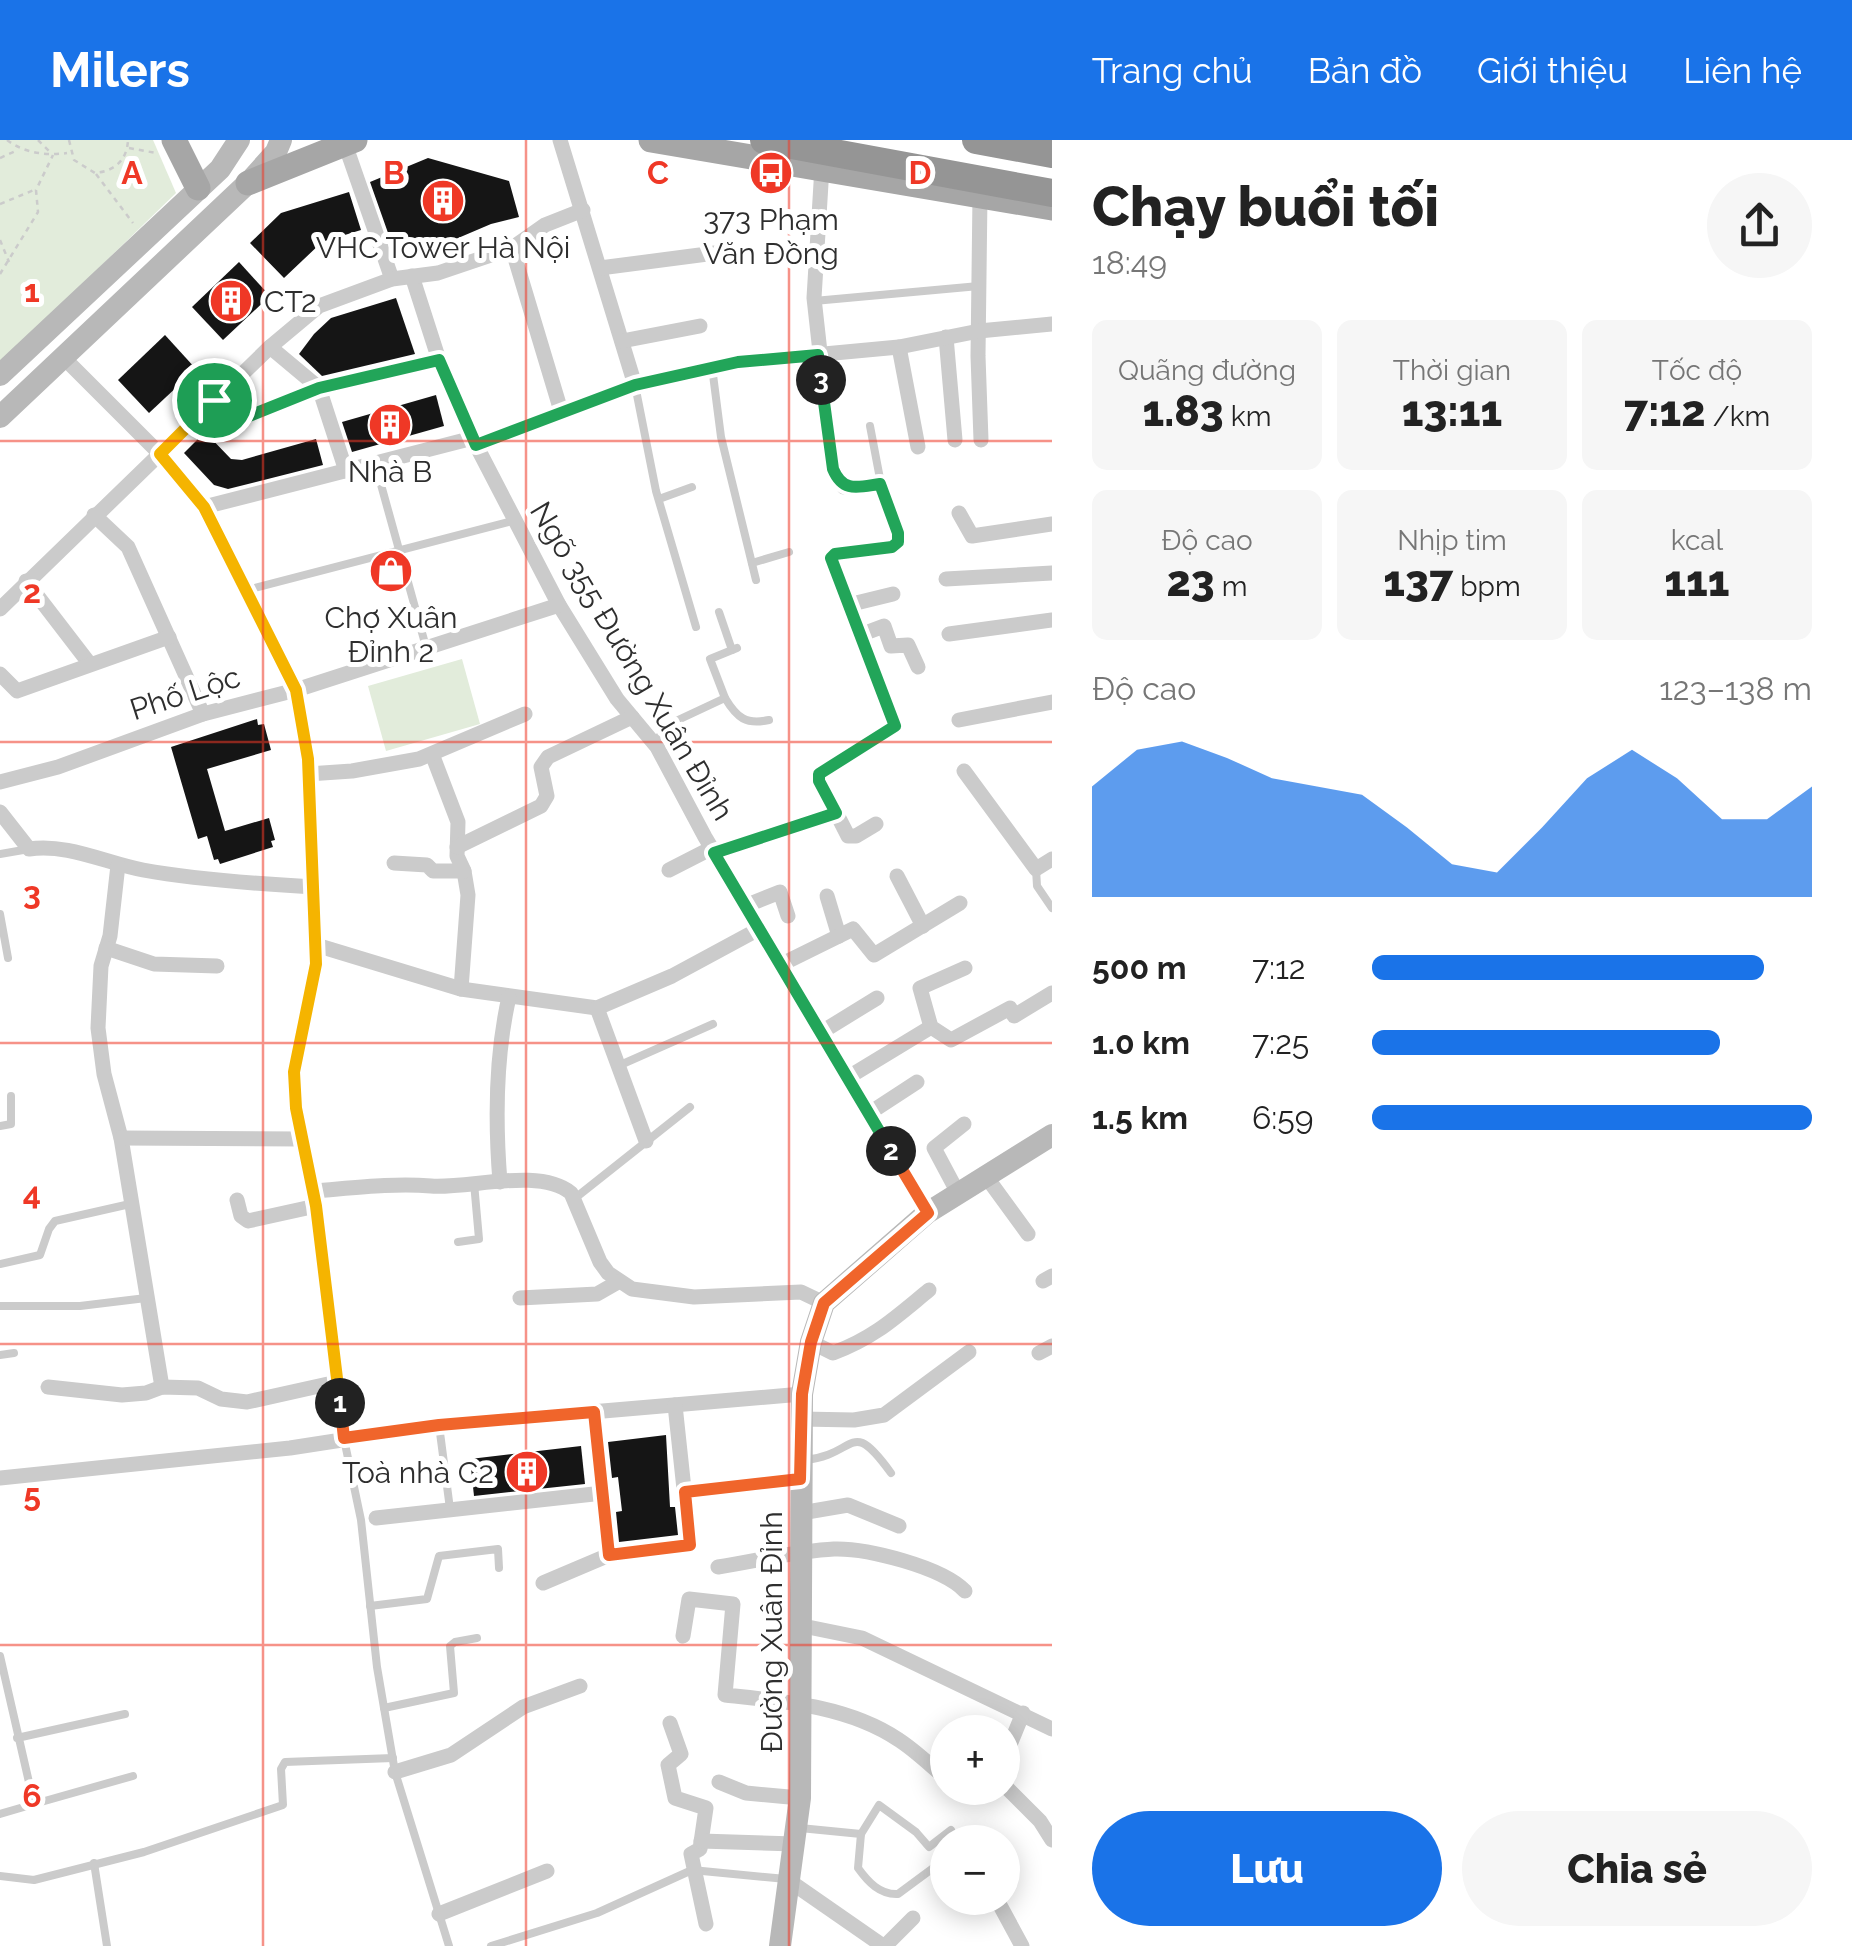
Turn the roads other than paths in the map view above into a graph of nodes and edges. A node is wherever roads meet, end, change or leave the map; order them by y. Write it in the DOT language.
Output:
graph roads {
  1 [pos="239,140"];
  2 [pos="281,140"];
  3 [pos="560,140"];
  4 [pos="651,140"];
  5 [pos="739,140"];
  6 [pos="764,140"];
  7 [pos="976,140"];
  8 [pos="1015,140"];
  9 [pos="350,142"];
  10 [pos="167,147"];
  11 [pos="1052,150"];
  12 [pos="822,167"];
  13 [pos="248,183"];
  14 [pos="198,188"];
  15 [pos="980,195"];
  16 [pos="1052,195"];
  17 [pos="1052,208"];
  18 [pos="583,210"];
  19 [pos="512,248"];
  20 [pos="715,253"];
  21 [pos="600,268"];
  22 [pos="412,276"];
  23 [pos="392,279"];
  24 [pos="978,286"];
  25 [pos="814,302"];
  26 [pos="1052,324"];
  27 [pos="700,326"];
  28 [pos="979,331"];
  29 [pos="946,337"];
  30 [pos="622,341"];
  31 [pos="270,347"];
  32 [pos="899,347"];
  33 [pos="818,355"];
  34 [pos="62,357"];
  35 [pos="439,360"];
  36 [pos="712,367"];
  37 [pos="0,375"];
  38 [pos="635,385"];
  39 [pos="319,388"];
  40 [pos="214,400"];
  41 [pos="561,412"];
  42 [pos="0,417"];
  43 [pos="870,426"];
  44 [pos="955,440"];
  45 [pos="982,440"];
  46 [pos="474,442"];
  47 [pos="918,447"];
  48 [pos="160,454"];
  49 [pos="374,463"];
  50 [pos="346,470"];
  51 [pos="880,484"];
  52 [pos="692,487"];
  53 [pos="659,499"];
  54 [pos="204,507"];
  55 [pos="959,513"];
  56 [pos="94,515"];
  57 [pos="516,520"];
  58 [pos="1052,524"];
  59 [pos="399,548"];
  60 [pos="788,552"];
  61 [pos="752,563"];
  62 [pos="1052,574"];
  63 [pos="756,580"];
  64 [pos="946,580"];
  65 [pos="26,581"];
  66 [pos="247,590"];
  67 [pos="892,594"];
  68 [pos="560,604"];
  69 [pos="848,605"];
  70 [pos="0,609"];
  71 [pos="719,612"];
  72 [pos="1052,620"];
  73 [pos="696,627"];
  74 [pos="949,634"];
  75 [pos="860,635"];
  76 [pos="170,638"];
  77 [pos="427,648"];
  78 [pos="88,663"];
  79 [pos="918,667"];
  80 [pos="0,674"];
  81 [pos="296,690"];
  82 [pos="725,698"];
  83 [pos="1052,702"];
  84 [pos="203,714"];
  85 [pos="525,714"];
  86 [pos="632,717"];
  87 [pos="770,720"];
  88 [pos="959,720"];
  89 [pos="653,742"];
  90 [pos="432,754"];
  91 [pos="964,771"];
  92 [pos="308,774"];
  93 [pos="0,782"];
  94 [pos="0,812"];
  95 [pos="836,813"];
  96 [pos="876,824"];
  97 [pos="457,847"];
  98 [pos="29,849"];
  99 [pos="713,851"];
  100 [pos="0,854"];
  101 [pos="1052,859"];
  102 [pos="394,862"];
  103 [pos="118,865"];
  104 [pos="1036,869"];
  105 [pos="669,870"];
  106 [pos="464,871"];
  107 [pos="897,876"];
  108 [pos="314,887"];
  109 [pos="827,896"];
  110 [pos="960,902"];
  111 [pos="746,906"];
  112 [pos="1052,908"];
  113 [pos="0,914"];
  114 [pos="788,916"];
  115 [pos="922,926"];
  116 [pos="759,929"];
  117 [pos="839,936"];
  118 [pos="316,944"];
  119 [pos="106,948"];
  120 [pos="8,958"];
  121 [pos="217,966"];
  122 [pos="780,966"];
  123 [pos="965,968"];
  124 [pos="461,989"];
  125 [pos="1052,993"];
  126 [pos="509,997"];
  127 [pos="877,998"];
  128 [pos="597,1008"];
  129 [pos="713,1024"];
  130 [pos="931,1027"];
  131 [pos="820,1033"];
  132 [pos="618,1066"];
  133 [pos="847,1078"];
  134 [pos="917,1082"];
  135 [pos="11,1096"];
  136 [pos="690,1108"];
  137 [pos="868,1114"];
  138 [pos="964,1124"];
  139 [pos="0,1126"];
  140 [pos="1052,1135"];
  141 [pos="121,1138"];
  142 [pos="302,1140"];
  143 [pos="646,1141"];
  144 [pos="985,1176"];
  145 [pos="500,1182"];
  146 [pos="474,1183"];
  147 [pos="958,1194"];
  148 [pos="314,1199"];
  149 [pos="574,1199"];
  150 [pos="237,1200"];
  151 [pos="130,1204"];
  152 [pos="928,1213"];
  153 [pos="1028,1234"];
  154 [pos="458,1242"];
  155 [pos="0,1264"];
  156 [pos="618,1282"];
  157 [pos="929,1290"];
  158 [pos="146,1298"];
  159 [pos="520,1298"];
  160 [pos="824,1303"];
  161 [pos="0,1306"];
  162 [pos="811,1342"];
  163 [pos="968,1352"];
  164 [pos="14,1353"];
  165 [pos="0,1355"];
  166 [pos="338,1382"];
  167 [pos="48,1387"];
  168 [pos="162,1387"];
  169 [pos="802,1394"];
  170 [pos="675,1405"];
  171 [pos="594,1412"];
  172 [pos="801,1418"];
  173 [pos="439,1425"];
  174 [pos="344,1438"];
  175 [pos="800,1470"];
  176 [pos="891,1473"];
  177 [pos="0,1478"];
  178 [pos="685,1492"];
  179 [pos="602,1494"];
  180 [pos="450,1509"];
  181 [pos="801,1512"];
  182 [pos="376,1518"];
  183 [pos="899,1526"];
  184 [pos="801,1554"];
  185 [pos="609,1555"];
  186 [pos="718,1567"];
  187 [pos="499,1568"];
  188 [pos="544,1582"];
  189 [pos="965,1591"];
  190 [pos="370,1606"];
  191 [pos="803,1626"];
  192 [pos="684,1636"];
  193 [pos="477,1638"];
  194 [pos="0,1656"];
  195 [pos="580,1686"];
  196 [pos="800,1703"];
  197 [pos="384,1708"];
  198 [pos="1023,1713"];
  199 [pos="125,1714"];
  200 [pos="1020,1720"];
  201 [pos="670,1723"];
  202 [pos="1052,1729"];
  203 [pos="17,1738"];
  204 [pos="394,1765"];
  205 [pos="930,1765"];
  206 [pos="134,1776"];
  207 [pos="718,1782"];
  208 [pos="800,1798"];
  209 [pos="1020,1802"];
  210 [pos="34,1804"];
  211 [pos="0,1814"];
  212 [pos="861,1834"];
  213 [pos="795,1836"];
  214 [pos="1052,1840"];
  215 [pos="701,1841"];
  216 [pos="930,1845"];
  217 [pos="94,1863"];
  218 [pos="692,1870"];
  219 [pos="930,1870"];
  220 [pos="547,1871"];
  221 [pos="0,1876"];
  222 [pos="788,1880"];
  223 [pos="438,1914"];
  224 [pos="1003,1915"];
  225 [pos="913,1918"];
  226 [pos="706,1924"];
  227 [pos="1015,1944"];
  228 [pos="107,1946"];
  229 [pos="450,1946"];
  230 [pos="491,1946"];
  231 [pos="780,1946"];
  232 [pos="884,1946"];
  1 -- 14 [label="street"];
  2 -- 13 [label="street"];
  3 -- 18 [label="street"];
  4 -- 12 [label="main road"];
  5 -- 16 [label="main road"];
  6 -- 16 [label="highway"];
  7 -- 11 [label="highway"];
  8 -- 11 [label="main road"];
  9 -- 13 [label="main road"];
  9 -- 23 [label="street"];
  10 -- 14 [label="main road"];
  12 -- 15 [label="main road"];
  12 -- 25 [label="street"];
  13 -- 34 [label="street"];
  14 -- 37 [label="street"];
  15 -- 17 [label="main road"];
  15 -- 24 [label="street"];
  18 -- 19 [label="street"];
  18 -- 21 [label="street"];
  19 -- 22 [label="street"];
  19 -- 41 [label="street"];
  20 -- 21 [label="street"];
  21 -- 30 [label="street"];
  22 -- 23 [label="street"];
  22 -- 35 [label="street, Ngõ 355 Đường Xuân Đỉnh"];
  23 -- 31 [label="street"];
  24 -- 25 [label="lane"];
  24 -- 28 [label="street"];
  25 -- 33 [label="street"];
  26 -- 28 [label="street"];
  27 -- 30 [label="street"];
  28 -- 29 [label="street"];
  28 -- 45 [label="street"];
  29 -- 32 [label="street"];
  29 -- 44 [label="street"];
  30 -- 38 [label="street"];
  31 -- 39 [label="street"];
  31 -- 40 [label="street"];
  32 -- 33 [label="street"];
  32 -- 47 [label="street"];
  33 -- 36 [label="street"];
  33 -- 51 [label="street"];
  34 -- 42 [label="street"];
  34 -- 48 [label="street"];
  35 -- 39 [label="street"];
  35 -- 46 [label="street, Ngõ 355 Đường Xuân Đỉnh"];
  36 -- 38 [label="street"];
  36 -- 61 [label="lane"];
  38 -- 41 [label="street"];
  38 -- 53 [label="lane"];
  39 -- 40 [label="street"];
  39 -- 50 [label="street"];
  40 -- 48 [label="street"];
  41 -- 46 [label="street"];
  43 -- 51 [label="lane"];
  46 -- 49 [label="street"];
  46 -- 57 [label="street, Ngõ 355 Đường Xuân Đỉnh"];
  48 -- 54 [label="street"];
  48 -- 56 [label="street"];
  49 -- 50 [label="street"];
  49 -- 59 [label="lane"];
  50 -- 54 [label="street"];
  51 -- 69 [label="street"];
  52 -- 53 [label="lane"];
  53 -- 73 [label="lane"];
  54 -- 66 [label="street"];
  55 -- 58 [label="street"];
  56 -- 65 [label="street"];
  56 -- 76 [label="street"];
  57 -- 59 [label="lane"];
  57 -- 68 [label="street, Ngõ 355 Đường Xuân Đỉnh"];
  59 -- 66 [label="lane"];
  59 -- 77 [label="lane"];
  60 -- 61 [label="lane"];
  61 -- 63 [label="lane"];
  62 -- 64 [label="street"];
  65 -- 70 [label="street"];
  65 -- 78 [label="street"];
  66 -- 81 [label="street"];
  67 -- 69 [label="street"];
  68 -- 77 [label="street, Phố Lộc"];
  68 -- 86 [label="street, Ngõ 355 Đường Xuân Đỉnh"];
  69 -- 75 [label="street"];
  71 -- 82 [label="lane"];
  72 -- 74 [label="street"];
  75 -- 79 [label="street"];
  75 -- 95 [label="street"];
  76 -- 78 [label="street"];
  76 -- 84 [label="street"];
  77 -- 81 [label="street, Phố Lộc"];
  78 -- 80 [label="street"];
  81 -- 84 [label="street, Phố Lộc"];
  81 -- 92 [label="street"];
  82 -- 87 [label="lane"];
  82 -- 89 [label="lane"];
  83 -- 88 [label="street"];
  84 -- 93 [label="street, Phố Lộc"];
  85 -- 90 [label="street"];
  86 -- 89 [label="street, Ngõ 355 Đường Xuân Đỉnh"];
  86 -- 97 [label="street"];
  89 -- 99 [label="street, Ngõ 355 Đường Xuân Đỉnh"];
  90 -- 92 [label="street"];
  90 -- 97 [label="street"];
  91 -- 104 [label="street"];
  92 -- 108 [label="street"];
  94 -- 98 [label="street"];
  95 -- 96 [label="street"];
  95 -- 99 [label="lane"];
  97 -- 106 [label="street"];
  98 -- 100 [label="lane"];
  98 -- 103 [label="street"];
  99 -- 105 [label="street"];
  99 -- 111 [label="street, Ngõ 355 Đường Xuân Đỉnh"];
  101 -- 104 [label="street"];
  102 -- 106 [label="street"];
  103 -- 108 [label="street"];
  103 -- 119 [label="street"];
  104 -- 112 [label="lane"];
  106 -- 124 [label="street"];
  107 -- 115 [label="street"];
  108 -- 118 [label="street"];
  109 -- 117 [label="street"];
  110 -- 115 [label="street"];
  111 -- 114 [label="street"];
  111 -- 116 [label="street, Ngõ 355 Đường Xuân Đỉnh"];
  113 -- 120 [label="lane"];
  115 -- 117 [label="street"];
  116 -- 122 [label="street, Ngõ 355 Đường Xuân Đỉnh"];
  116 -- 128 [label="street"];
  117 -- 122 [label="street"];
  118 -- 124 [label="street"];
  118 -- 142 [label="street"];
  119 -- 121 [label="street"];
  119 -- 141 [label="street"];
  122 -- 131 [label="street, Ngõ 355 Đường Xuân Đỉnh"];
  123 -- 130 [label="street"];
  124 -- 126 [label="street"];
  125 -- 130 [label="street"];
  126 -- 128 [label="street"];
  126 -- 145 [label="street"];
  127 -- 131 [label="street"];
  128 -- 132 [label="street"];
  129 -- 132 [label="lane"];
  130 -- 133 [label="street"];
  131 -- 133 [label="street, Ngõ 355 Đường Xuân Đỉnh"];
  132 -- 143 [label="street"];
  133 -- 137 [label="street, Ngõ 355 Đường Xuân Đỉnh"];
  134 -- 137 [label="street"];
  135 -- 139 [label="lane"];
  136 -- 143 [label="lane"];
  137 -- 152 [label="street, Ngõ 355 Đường Xuân Đỉnh"];
  138 -- 147 [label="street"];
  140 -- 144 [label="street"];
  141 -- 142 [label="street"];
  141 -- 151 [label="street"];
  142 -- 148 [label="street"];
  143 -- 149 [label="lane"];
  144 -- 147 [label="street"];
  144 -- 153 [label="street"];
  145 -- 146 [label="street"];
  145 -- 149 [label="street"];
  146 -- 148 [label="street"];
  146 -- 154 [label="lane"];
  147 -- 152 [label="street"];
  148 -- 150 [label="street"];
  148 -- 166 [label="street"];
  149 -- 156 [label="street"];
  151 -- 155 [label="lane"];
  151 -- 158 [label="street"];
  152 -- 160 [label="street"];
  156 -- 159 [label="street"];
  156 -- 160 [label="street"];
  157 -- 162 [label="street"];
  158 -- 161 [label="lane"];
  158 -- 168 [label="street"];
  160 -- 162 [label="street, Đường Xuân Đỉnh"];
  162 -- 169 [label="street, Đường Xuân Đỉnh"];
  163 -- 172 [label="street"];
  164 -- 165 [label="lane"];
  166 -- 168 [label="street"];
  166 -- 174 [label="street"];
  167 -- 168 [label="street"];
  169 -- 170 [label="street"];
  169 -- 172 [label="street, Đường Xuân Đỉnh"];
  170 -- 171 [label="street"];
  170 -- 178 [label="street"];
  171 -- 173 [label="street"];
  171 -- 179 [label="street"];
  172 -- 175 [label="street, Đường Xuân Đỉnh"];
  173 -- 174 [label="street"];
  173 -- 180 [label="lane"];
  174 -- 177 [label="street"];
  174 -- 190 [label="lane"];
  175 -- 176 [label="lane"];
  175 -- 178 [label="lane"];
  175 -- 181 [label="street, Đường Xuân Đỉnh"];
  178 -- 185 [label="street"];
  179 -- 180 [label="street"];
  179 -- 185 [label="street"];
  180 -- 182 [label="street"];
  181 -- 183 [label="street"];
  181 -- 184 [label="street, Đường Xuân Đỉnh"];
  184 -- 186 [label="street"];
  184 -- 189 [label="street"];
  184 -- 191 [label="street, Đường Xuân Đỉnh"];
  185 -- 188 [label="street"];
  187 -- 190 [label="lane"];
  190 -- 197 [label="lane"];
  191 -- 196 [label="street, Đường Xuân Đỉnh"];
  191 -- 198 [label="street"];
  192 -- 196 [label="street"];
  193 -- 197 [label="lane"];
  194 -- 203 [label="lane"];
  195 -- 204 [label="street"];
  196 -- 205 [label="street"];
  196 -- 208 [label="street, Đường Xuân Đỉnh"];
  197 -- 204 [label="lane"];
  198 -- 200 [label="street"];
  198 -- 202 [label="street"];
  199 -- 203 [label="lane"];
  201 -- 215 [label="street"];
  203 -- 210 [label="lane"];
  204 -- 217 [label="lane"];
  204 -- 223 [label="lane"];
  206 -- 210 [label="lane"];
  207 -- 208 [label="street"];
  208 -- 213 [label="street, Đường Xuân Đỉnh"];
  209 -- 214 [label="street"];
  210 -- 211 [label="lane"];
  212 -- 213 [label="lane"];
  212 -- 216 [label="lane"];
  212 -- 219 [label="lane"];
  213 -- 215 [label="street"];
  213 -- 222 [label="street, Đường Xuân Đỉnh"];
  215 -- 218 [label="street"];
  217 -- 221 [label="lane"];
  217 -- 228 [label="lane"];
  218 -- 222 [label="lane"];
  218 -- 226 [label="street"];
  218 -- 230 [label="lane"];
  220 -- 223 [label="street"];
  222 -- 231 [label="street, Đường Xuân Đỉnh"];
  222 -- 232 [label="street"];
  223 -- 229 [label="lane"];
  224 -- 227 [label="street"];
  225 -- 232 [label="street"];
}
